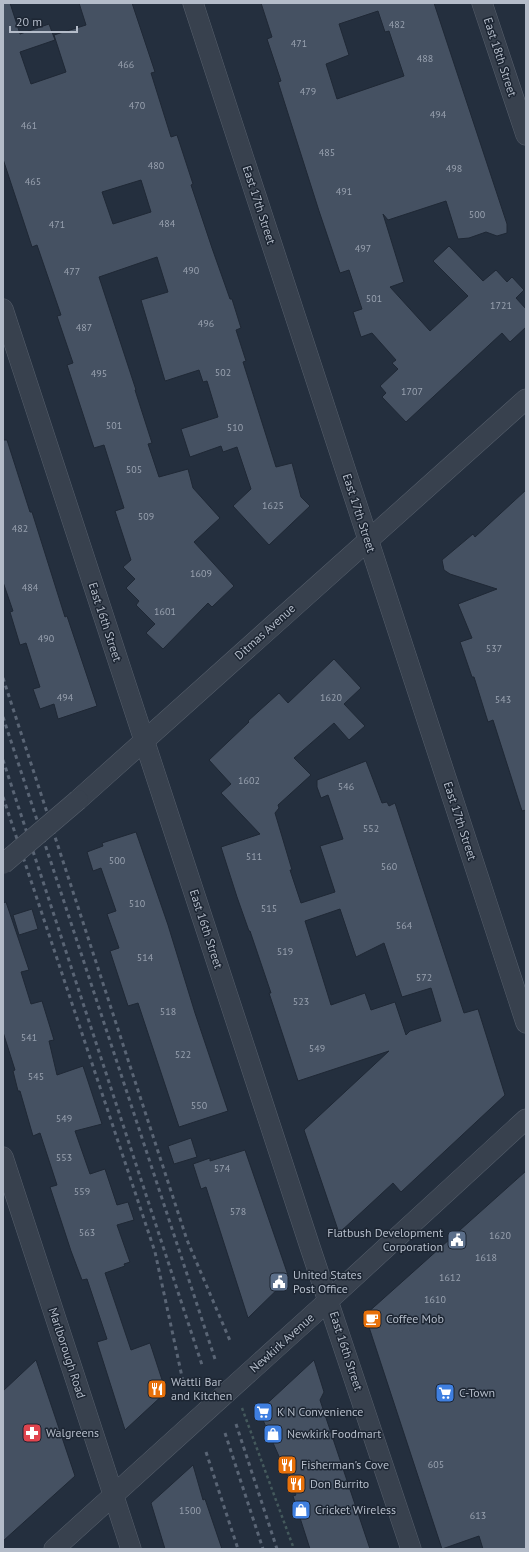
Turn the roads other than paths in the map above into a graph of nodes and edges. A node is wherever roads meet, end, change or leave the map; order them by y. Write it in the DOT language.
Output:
graph roads {
  1 [pos="193,3"];
  2 [pos="482,3"];
  3 [pos="526,135"];
  4 [pos="3,309"];
  5 [pos="526,399"];
  6 [pos="368,540"];
  7 [pos="144,741"];
  8 [pos="3,864"];
  9 [pos="526,1023"];
  10 [pos="526,1119"];
  11 [pos="3,1157"];
  12 [pos="329,1300"];
  13 [pos="113,1495"];
  14 [pos="54,1549"];
  15 [pos="131,1549"];
  16 [pos="411,1549"];
  1 -- 6 [label="street, East 17th Street"];
  2 -- 3 [label="street, East 18th Street"];
  4 -- 7 [label="street, East 16th Street"];
  5 -- 6 [label="street, Ditmas Avenue"];
  6 -- 7 [label="street, Ditmas Avenue"];
  6 -- 9 [label="street, East 17th Street"];
  7 -- 8 [label="street, Ditmas Avenue, bridge"];
  7 -- 12 [label="street, East 16th Street"];
  10 -- 12 [label="street, Newkirk Avenue"];
  11 -- 13 [label="street, Marlborough Road"];
  12 -- 13 [label="street, Newkirk Avenue"];
  12 -- 16 [label="street, East 16th Street"];
  13 -- 14 [label="street, Newkirk Avenue"];
  13 -- 15 [label="street, Marlborough Road"];
}
